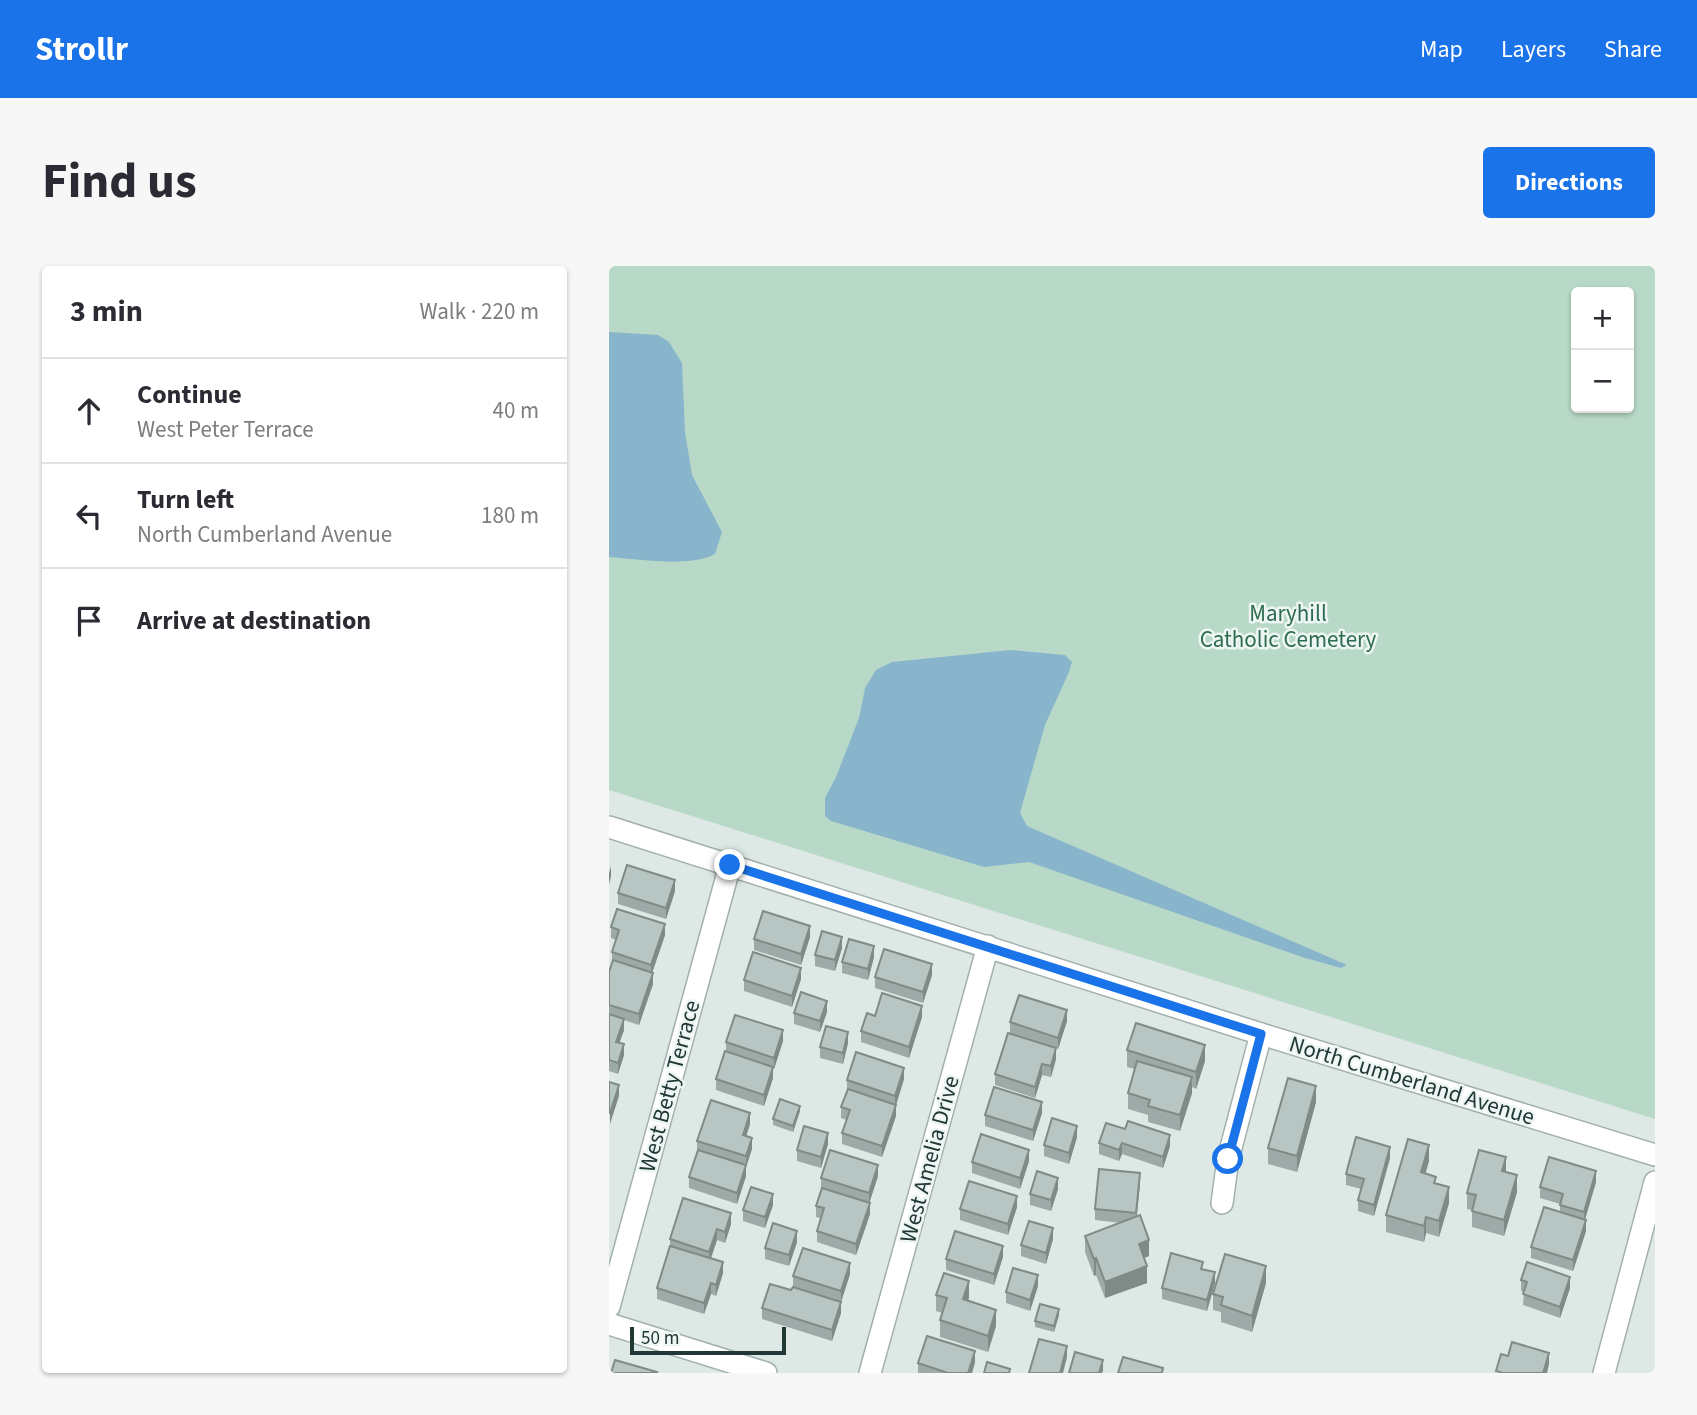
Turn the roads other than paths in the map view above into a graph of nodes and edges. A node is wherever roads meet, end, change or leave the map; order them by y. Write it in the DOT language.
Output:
graph roads {
  1 [pos="609,827"];
  2 [pos="730,865"];
  3 [pos="988,946"];
  4 [pos="1261,1034"];
  5 [pos="1655,1155"];
  6 [pos="1655,1182"];
  7 [pos="1222,1203"];
  8 [pos="609,1307"];
  9 [pos="609,1324"];
  10 [pos="766,1373"];
  11 [pos="870,1373"];
  12 [pos="1604,1373"];
  1 -- 2 [label="street, North Cumberland Avenue"];
  2 -- 3 [label="street, North Cumberland Avenue"];
  2 -- 8 [label="street, West Betty Terrace"];
  3 -- 4 [label="street, North Cumberland Avenue"];
  3 -- 11 [label="street, West Amelia Drive"];
  4 -- 5 [label="street, North Cumberland Avenue"];
  4 -- 7 [label="street"];
  6 -- 12 [label="street"];
  9 -- 10 [label="street"];
}
